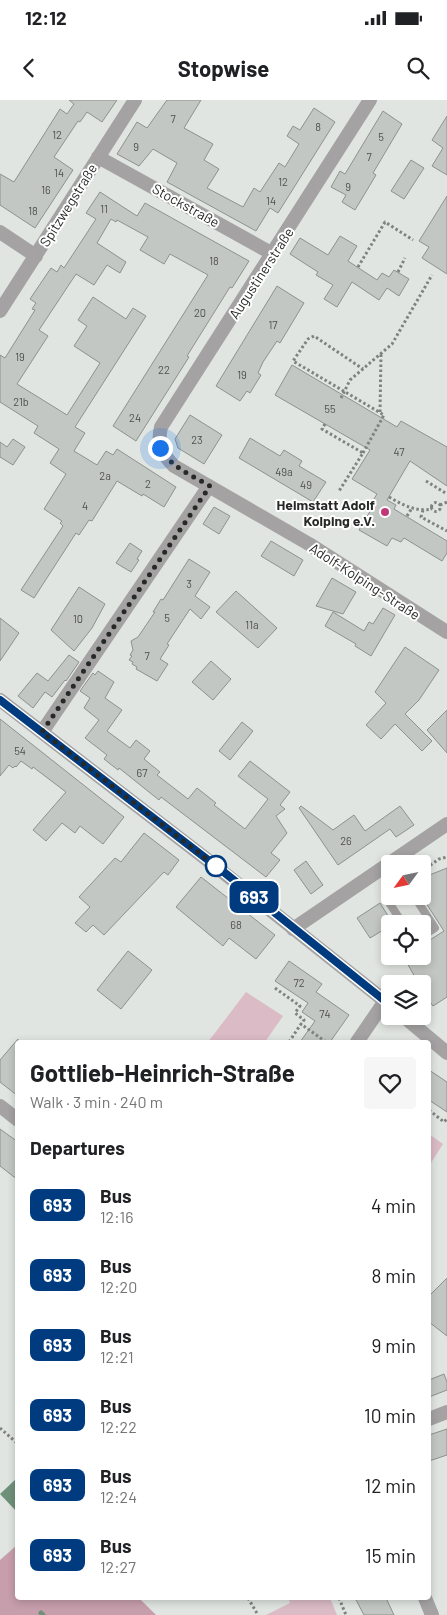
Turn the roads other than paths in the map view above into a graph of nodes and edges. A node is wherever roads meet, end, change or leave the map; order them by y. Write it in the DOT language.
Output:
graph roads {
  1 [pos="136,100"];
  2 [pos="370,100"];
  3 [pos="98,157"];
  4 [pos="0,232"];
  5 [pos="273,254"];
  6 [pos="36,256"];
  7 [pos="0,311"];
  8 [pos="160,448"];
  9 [pos="210,486"];
  10 [pos="447,632"];
  11 [pos="0,700"];
  12 [pos="42,732"];
  13 [pos="447,824"];
  14 [pos="403,855"];
  15 [pos="381,870"];
  16 [pos="293,929"];
  17 [pos="381,998"];
  18 [pos="381,1012"];
  19 [pos="414,1025"];
  20 [pos="359,1040"];
  21 [pos="447,1053"];
  22 [pos="0,1106"];
  23 [pos="15,1118"];
  24 [pos="447,1412"];
  25 [pos="431,1418"];
  26 [pos="426,1600"];
  27 [pos="432,1615"];
  1 -- 3 [label="street, Spitzwegstraße"];
  2 -- 5 [label="street, Augustinerstraße"];
  3 -- 5 [label="street, Stockstraße"];
  3 -- 6 [label="street, Spitzwegstraße"];
  4 -- 6 [label="street"];
  5 -- 8 [label="street, Augustinerstraße"];
  6 -- 7 [label="street, Spitzwegstraße"];
  8 -- 9 [label="street, Adolf-Kolping-Straße"];
  9 -- 10 [label="street, Adolf-Kolping-Straße"];
  9 -- 12 [label="street"];
  11 -- 12 [label="street"];
  12 -- 16 [label="street"];
  13 -- 14 [label="street"];
  15 -- 16 [label="street"];
  16 -- 17 [label="street"];
  18 -- 20 [label="street"];
  19 -- 21 [label="street"];
  22 -- 23 [label="street"];
  24 -- 25 [label="street"];
  26 -- 27 [label="street"];
}
